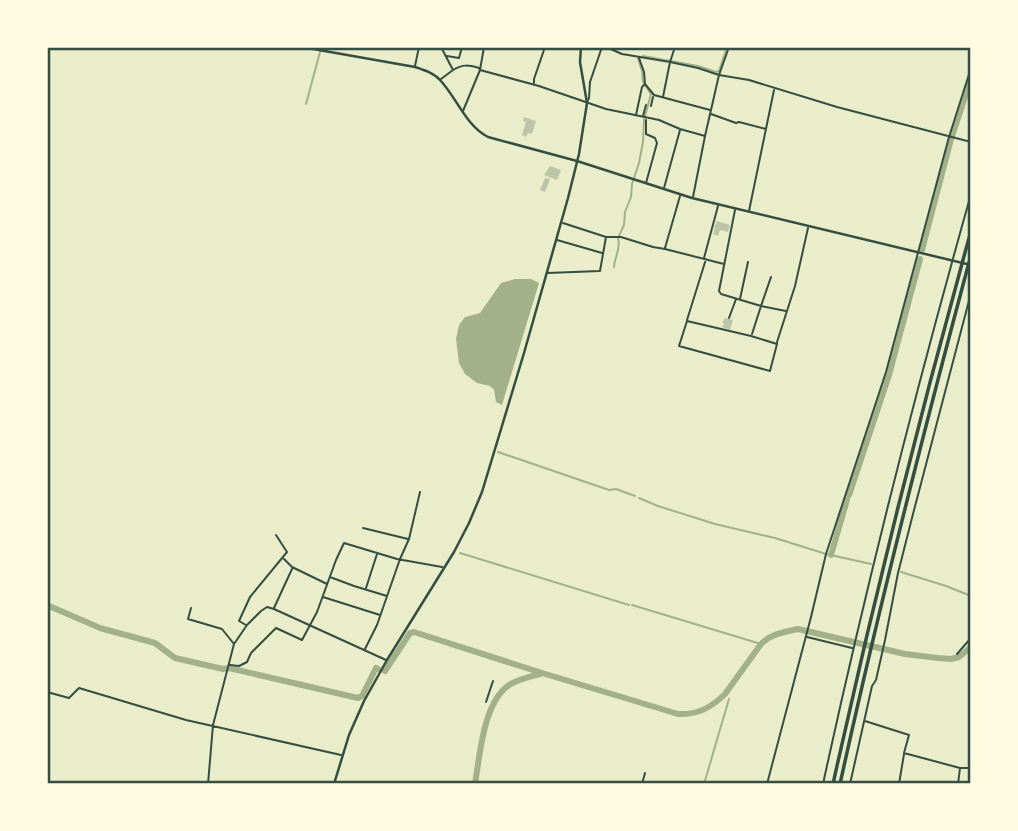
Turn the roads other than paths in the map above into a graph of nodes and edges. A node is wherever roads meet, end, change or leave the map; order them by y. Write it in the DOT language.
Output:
graph roads {
  1 [pos="302,47"];
  2 [pos="419,47"];
  3 [pos="441,47"];
  4 [pos="462,47"];
  5 [pos="477,47"];
  6 [pos="545,47"];
  7 [pos="581,47"];
  8 [pos="604,47"];
  9 [pos="675,47"];
  10 [pos="729,47"];
  11 [pos="848,47"];
  12 [pos="484,48"];
  13 [pos="852,48"];
  14 [pos="446,56"];
  15 [pos="638,57"];
  16 [pos="670,61"];
  17 [pos="415,67"];
  18 [pos="971,68"];
  19 [pos="453,70"];
  20 [pos="480,70"];
  21 [pos="719,75"];
  22 [pos="441,80"];
  23 [pos="590,82"];
  24 [pos="584,83"];
  25 [pos="534,85"];
  26 [pos="644,85"];
  27 [pos="774,88"];
  28 [pos="654,95"];
  29 [pos="663,99"];
  30 [pos="587,103"];
  31 [pos="646,105"];
  32 [pos="651,106"];
  33 [pos="463,111"];
  34 [pos="711,112"];
  35 [pos="636,116"];
  36 [pos="645,117"];
  37 [pos="680,129"];
  38 [pos="767,129"];
  39 [pos="705,136"];
  40 [pos="950,138"];
  41 [pos="971,142"];
  42 [pos="577,162"];
  43 [pos="646,184"];
  44 [pos="663,190"];
  45 [pos="680,194"];
  46 [pos="971,194"];
  47 [pos="692,198"];
  48 [pos="718,205"];
  49 [pos="736,209"];
  50 [pos="749,212"];
  51 [pos="562,222"];
  52 [pos="808,226"];
  53 [pos="971,231"];
  54 [pos="606,237"];
  55 [pos="556,240"];
  56 [pos="665,248"];
  57 [pos="603,253"];
  58 [pos="918,254"];
  59 [pos="971,255"];
  60 [pos="705,259"];
  61 [pos="952,261"];
  62 [pos="748,262"];
  63 [pos="724,264"];
  64 [pos="971,265"];
  65 [pos="546,273"];
  66 [pos="771,277"];
  67 [pos="971,293"];
  68 [pos="736,299"];
  69 [pos="740,300"];
  70 [pos="761,306"];
  71 [pos="787,312"];
  72 [pos="729,318"];
  73 [pos="687,321"];
  74 [pos="751,336"];
  75 [pos="778,344"];
  76 [pos="420,492"];
  77 [pos="363,528"];
  78 [pos="276,535"];
  79 [pos="409,539"];
  80 [pos="377,553"];
  81 [pos="283,558"];
  82 [pos="400,559"];
  83 [pos="292,567"];
  84 [pos="445,569"];
  85 [pos="330,577"];
  86 [pos="327,584"];
  87 [pos="366,589"];
  88 [pos="388,596"];
  89 [pos="323,597"];
  90 [pos="191,608"];
  91 [pos="274,610"];
  92 [pos="381,615"];
  93 [pos="247,625"];
  94 [pos="309,626"];
  95 [pos="806,636"];
  96 [pos="971,638"];
  97 [pos="234,644"];
  98 [pos="853,647"];
  99 [pos="365,649"];
  100 [pos="957,654"];
  101 [pos="387,660"];
  102 [pos="228,667"];
  103 [pos="492,681"];
  104 [pos="47,692"];
  105 [pos="486,702"];
  106 [pos="864,721"];
  107 [pos="213,725"];
  108 [pos="904,753"];
  109 [pos="342,755"];
  110 [pos="960,768"];
  111 [pos="971,768"];
  112 [pos="645,773"];
  113 [pos="208,784"];
  114 [pos="334,784"];
  115 [pos="642,784"];
  116 [pos="767,784"];
  117 [pos="822,784"];
  118 [pos="833,784"];
  119 [pos="840,784"];
  120 [pos="850,784"];
  121 [pos="899,784"];
  122 [pos="958,784"];
  1 -- 17 [label="main road"];
  2 -- 17 [label="street"];
  3 -- 14 [label="street"];
  4 -- 14 [label="street"];
  5 -- 12 [label="street"];
  6 -- 25 [label="street"];
  7 -- 24 [label="main road"];
  8 -- 15 [label="street"];
  8 -- 23 [label="street"];
  9 -- 16 [label="street"];
  10 -- 21 [label="street"];
  11 -- 13 [label="street"];
  12 -- 20 [label="street"];
  14 -- 19 [label="street"];
  15 -- 16 [label="street"];
  15 -- 26 [label="street"];
  16 -- 21 [label="street"];
  16 -- 29 [label="street"];
  17 -- 22 [label="main road"];
  18 -- 40 [label="street"];
  19 -- 20 [label="street"];
  19 -- 22 [label="street"];
  20 -- 25 [label="street"];
  20 -- 33 [label="street"];
  21 -- 27 [label="street"];
  21 -- 34 [label="street"];
  22 -- 33 [label="main road"];
  23 -- 24 [label="street"];
  23 -- 30 [label="street"];
  24 -- 30 [label="main road"];
  25 -- 30 [label="street"];
  26 -- 28 [label="street"];
  26 -- 35 [label="street"];
  27 -- 38 [label="street"];
  27 -- 40 [label="street"];
  28 -- 29 [label="street"];
  28 -- 32 [label="street"];
  29 -- 34 [label="street"];
  30 -- 35 [label="street"];
  30 -- 42 [label="main road"];
  31 -- 36 [label="street"];
  33 -- 42 [label="main road"];
  34 -- 38 [label="street"];
  34 -- 39 [label="street"];
  35 -- 36 [label="street"];
  36 -- 37 [label="street"];
  36 -- 43 [label="street"];
  37 -- 39 [label="street"];
  37 -- 44 [label="street"];
  38 -- 50 [label="street"];
  39 -- 47 [label="street"];
  40 -- 41 [label="street"];
  40 -- 58 [label="street"];
  42 -- 43 [label="main road"];
  42 -- 51 [label="main road"];
  43 -- 44 [label="main road"];
  44 -- 45 [label="main road"];
  45 -- 47 [label="main road"];
  45 -- 56 [label="street"];
  46 -- 61 [label="street"];
  47 -- 48 [label="main road"];
  48 -- 49 [label="main road"];
  48 -- 60 [label="street"];
  49 -- 50 [label="main road"];
  49 -- 63 [label="street"];
  50 -- 52 [label="main road"];
  51 -- 54 [label="street"];
  51 -- 55 [label="main road"];
  52 -- 58 [label="main road"];
  52 -- 71 [label="street"];
  53 -- 118 [label="highway"];
  54 -- 56 [label="street"];
  54 -- 57 [label="street"];
  55 -- 57 [label="street"];
  55 -- 65 [label="main road"];
  56 -- 60 [label="street"];
  57 -- 65 [label="street"];
  58 -- 61 [label="main road"];
  58 -- 95 [label="street"];
  59 -- 119 [label="highway"];
  60 -- 63 [label="street"];
  60 -- 73 [label="street"];
  61 -- 64 [label="main road"];
  61 -- 98 [label="street"];
  62 -- 69 [label="street"];
  63 -- 68 [label="street"];
  65 -- 84 [label="main road"];
  66 -- 70 [label="street"];
  67 -- 106 [label="street"];
  68 -- 69 [label="street"];
  68 -- 72 [label="street"];
  69 -- 70 [label="street"];
  70 -- 71 [label="street"];
  70 -- 74 [label="street"];
  71 -- 75 [label="street"];
  73 -- 74 [label="street"];
  73 -- 75 [label="street"];
  74 -- 75 [label="street"];
  76 -- 79 [label="street"];
  77 -- 79 [label="street"];
  78 -- 81 [label="street"];
  79 -- 82 [label="street"];
  80 -- 82 [label="street"];
  80 -- 85 [label="street"];
  80 -- 87 [label="street"];
  81 -- 83 [label="street"];
  81 -- 93 [label="street"];
  82 -- 84 [label="street"];
  82 -- 88 [label="street"];
  83 -- 86 [label="street"];
  83 -- 91 [label="street"];
  84 -- 101 [label="main road"];
  85 -- 86 [label="street"];
  85 -- 87 [label="street"];
  86 -- 89 [label="street"];
  87 -- 88 [label="street"];
  88 -- 92 [label="street"];
  89 -- 92 [label="street"];
  89 -- 94 [label="street"];
  90 -- 97 [label="street"];
  91 -- 93 [label="street"];
  91 -- 94 [label="street"];
  92 -- 99 [label="street"];
  93 -- 97 [label="street"];
  94 -- 99 [label="street"];
  94 -- 102 [label="street"];
  95 -- 98 [label="street"];
  95 -- 116 [label="street"];
  96 -- 100 [label="street"];
  97 -- 102 [label="street"];
  98 -- 117 [label="street"];
  99 -- 101 [label="street"];
  101 -- 109 [label="main road"];
  102 -- 107 [label="street"];
  103 -- 105 [label="street"];
  104 -- 107 [label="street"];
  106 -- 108 [label="street"];
  106 -- 120 [label="street"];
  107 -- 109 [label="street"];
  107 -- 113 [label="street"];
  108 -- 110 [label="street"];
  108 -- 121 [label="street"];
  109 -- 114 [label="main road"];
  110 -- 111 [label="street"];
  110 -- 122 [label="street"];
  112 -- 115 [label="street"];
}
